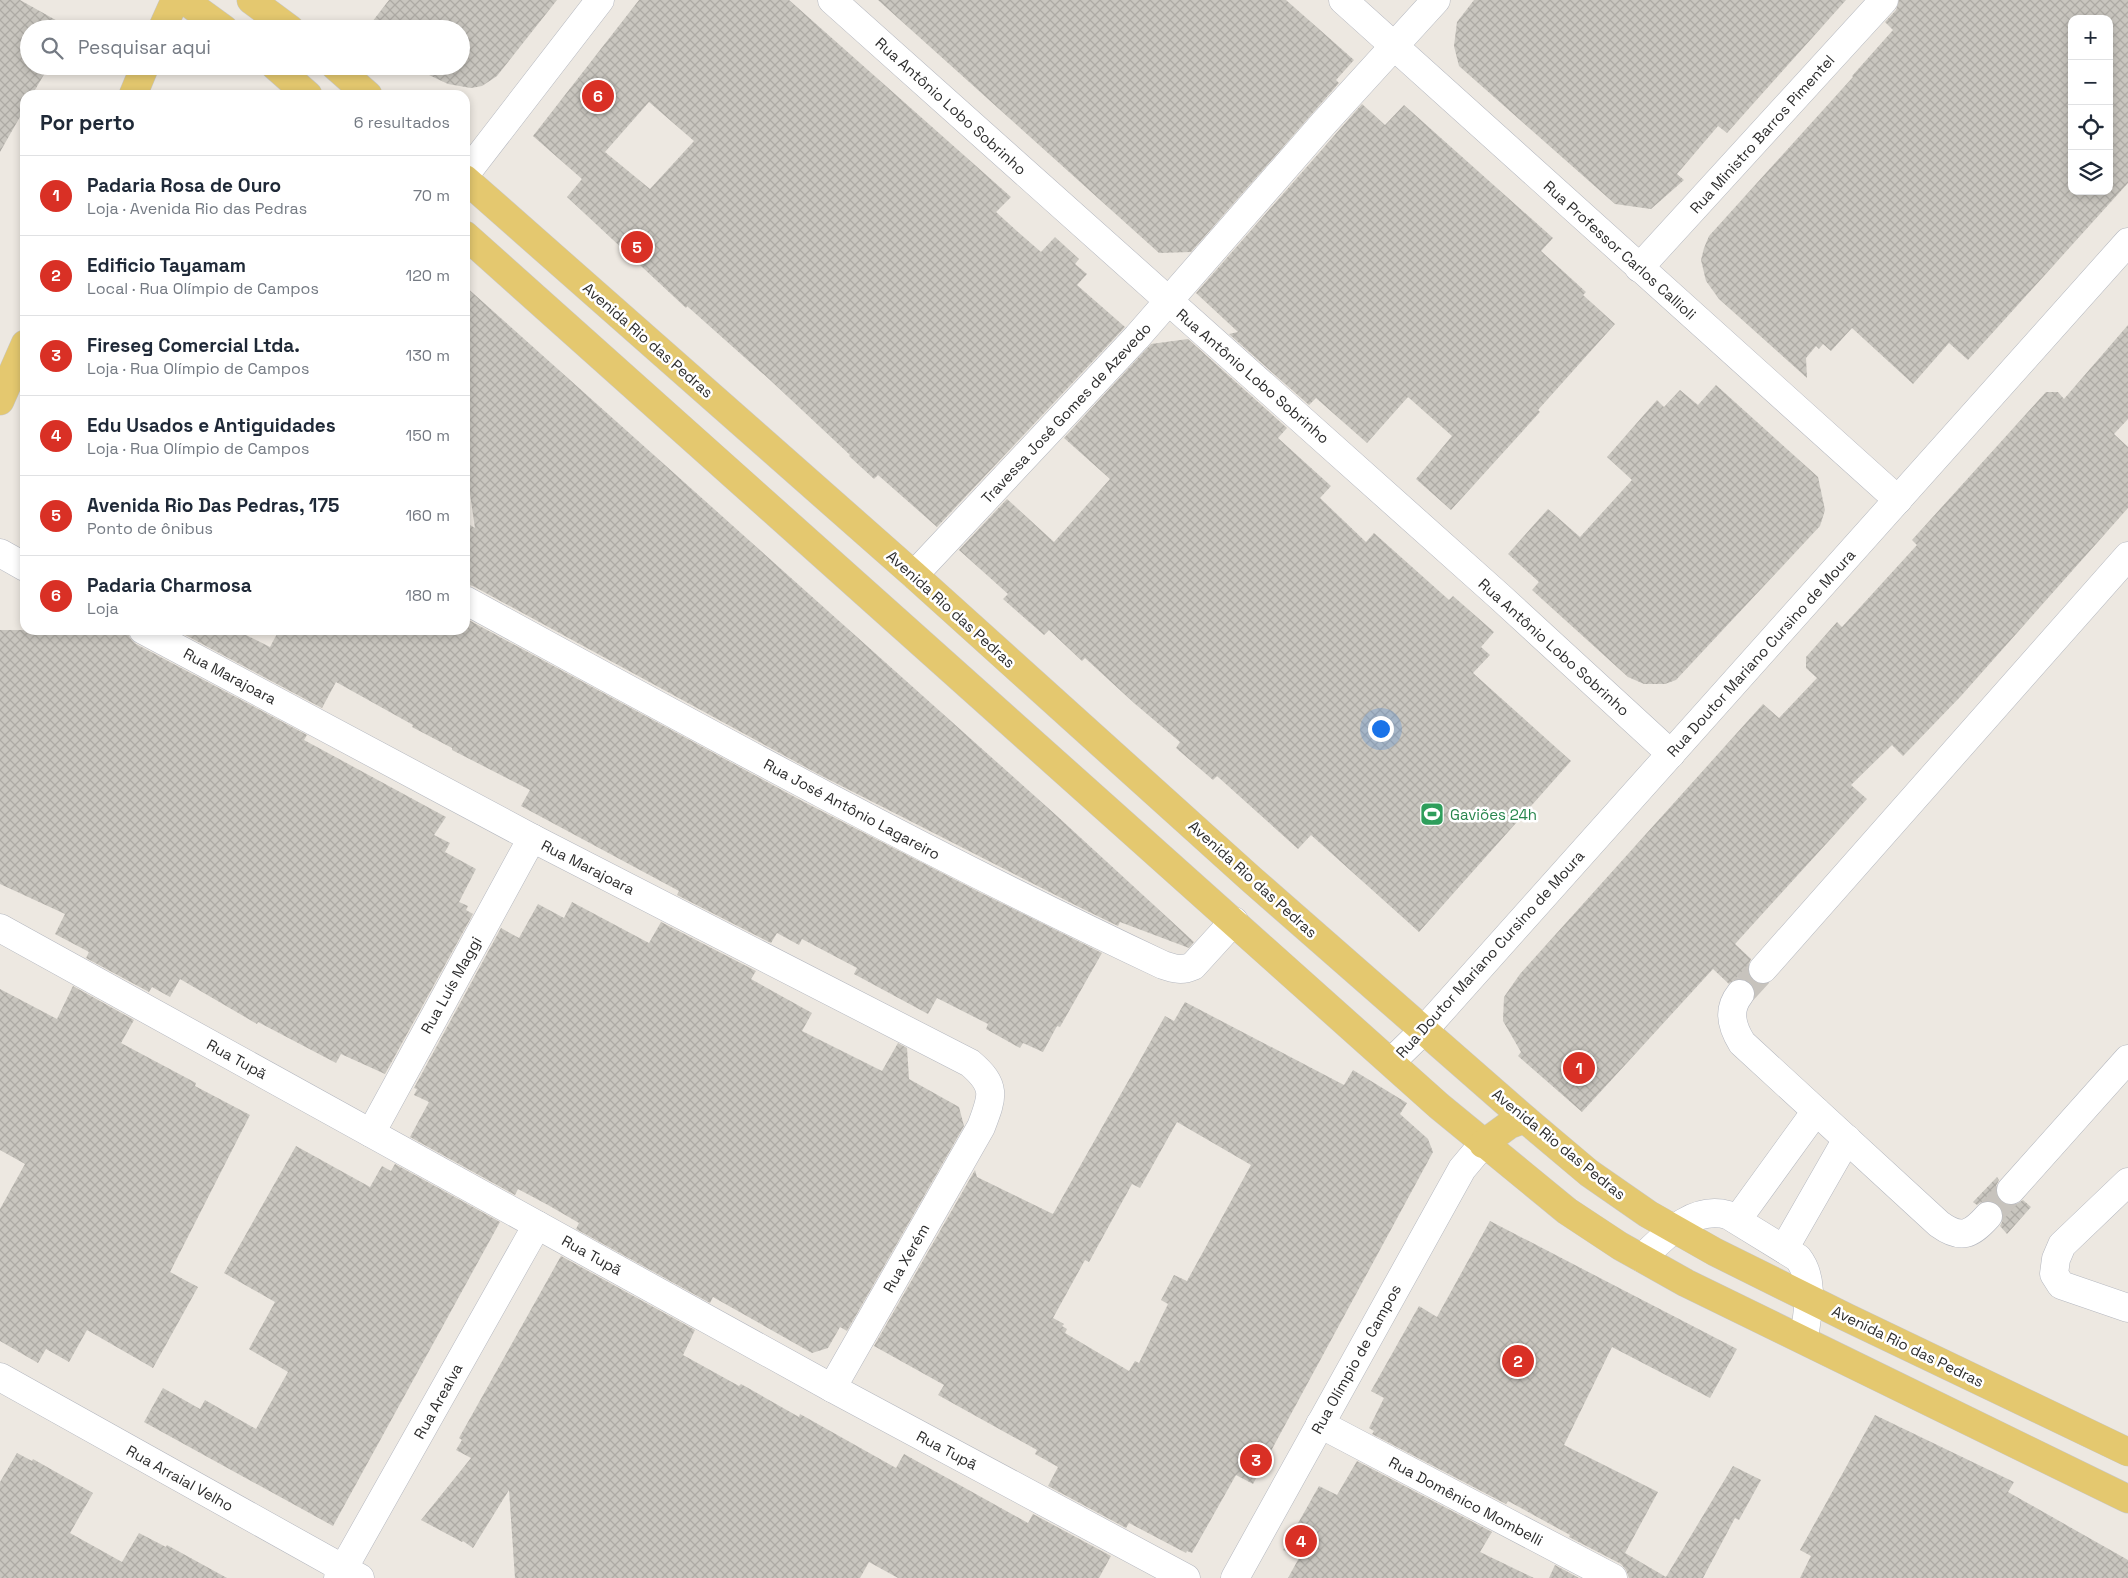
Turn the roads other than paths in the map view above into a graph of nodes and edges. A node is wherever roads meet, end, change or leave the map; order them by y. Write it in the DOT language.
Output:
graph roads {
  1 [pos="175,0"];
  2 [pos="184,0"];
  3 [pos="251,0"];
  4 [pos="600,0"];
  5 [pos="832,0"];
  6 [pos="1343,0"];
  7 [pos="1436,0"];
  8 [pos="1884,0"];
  9 [pos="166,20"];
  10 [pos="212,20"];
  11 [pos="278,20"];
  12 [pos="1394,47"];
  13 [pos="142,75"];
  14 [pos="285,75"];
  15 [pos="345,75"];
  16 [pos="135,90"];
  17 [pos="302,90"];
  18 [pos="362,90"];
  19 [pos="470,170"];
  20 [pos="470,181"];
  21 [pos="470,239"];
  22 [pos="2128,242"];
  23 [pos="1639,268"];
  24 [pos="1168,302"];
  25 [pos="20,358"];
  26 [pos="0,401"];
  27 [pos="1898,500"];
  28 [pos="0,553"];
  29 [pos="2128,556"];
  30 [pos="20,564"];
  31 [pos="914,575"];
  32 [pos="470,603"];
  33 [pos="153,635"];
  34 [pos="1672,754"];
  35 [pos="532,838"];
  36 [pos="1234,921"];
  37 [pos="0,928"];
  38 [pos="1763,969"];
  39 [pos="1740,994"];
  40 [pos="1424,1030"];
  41 [pos="2128,1059"];
  42 [pos="1391,1062"];
  43 [pos="1816,1111"];
  44 [pos="1525,1119"];
  45 [pos="981,1127"];
  46 [pos="371,1133"];
  47 [pos="1847,1139"];
  48 [pos="1483,1144"];
  49 [pos="2128,1182"];
  50 [pos="2011,1190"];
  51 [pos="1988,1216"];
  52 [pos="1737,1220"];
  53 [pos="537,1225"];
  54 [pos="1673,1228"];
  55 [pos="1784,1249"];
  56 [pos="1642,1258"];
  57 [pos="1809,1298"];
  58 [pos="2128,1308"];
  59 [pos="1804,1340"];
  60 [pos="0,1377"];
  61 [pos="832,1388"];
  62 [pos="1320,1424"];
  63 [pos="2128,1452"];
  64 [pos="2128,1498"];
  65 [pos="347,1575"];
  66 [pos="1186,1578"];
  67 [pos="1235,1578"];
  68 [pos="1613,1578"];
  1 -- 9 [label="main road"];
  2 -- 10 [label="main road"];
  3 -- 11 [label="main road"];
  4 -- 19 [label="street"];
  5 -- 24 [label="street, Rua Antônio Lobo Sobrinho"];
  6 -- 12 [label="street, Rua Professor Carlos Callioli"];
  7 -- 12 [label="street, Travessa José Gomes de Azevedo"];
  8 -- 23 [label="street, Rua Ministro Barros Pimentel"];
  12 -- 23 [label="street, Rua Professor Carlos Callioli"];
  12 -- 24 [label="street, Travessa José Gomes de Azevedo"];
  13 -- 16 [label="main road"];
  14 -- 17 [label="main road"];
  15 -- 18 [label="main road"];
  20 -- 31 [label="main road, Avenida Rio das Pedras"];
  21 -- 36 [label="main road"];
  22 -- 27 [label="street, Rua Doutor Mariano Cursino de Moura"];
  23 -- 27 [label="street, Rua Professor Carlos Callioli"];
  24 -- 31 [label="street, Travessa José Gomes de Azevedo"];
  24 -- 34 [label="street, Rua Antônio Lobo Sobrinho"];
  25 -- 26 [label="main road"];
  27 -- 34 [label="street, Rua Doutor Mariano Cursino de Moura"];
  28 -- 30 [label="street"];
  29 -- 38 [label="street"];
  31 -- 40 [label="main road, Avenida Rio das Pedras"];
  32 -- 36 [label="street, Rua José Antônio Lagareiro"];
  33 -- 35 [label="street, Rua Marajoara"];
  34 -- 40 [label="street, Rua Doutor Mariano Cursino de Moura"];
  35 -- 45 [label="street, Rua Marajoara"];
  35 -- 46 [label="street, Rua Luís Maggi"];
  36 -- 42 [label="main road"];
  37 -- 46 [label="street, Rua Tupã"];
  39 -- 43 [label="street"];
  40 -- 42 [label="street, Rua Doutor Mariano Cursino de Moura"];
  40 -- 44 [label="main road, Avenida Rio das Pedras"];
  41 -- 50 [label="street"];
  42 -- 48 [label="main road"];
  43 -- 47 [label="street"];
  43 -- 52 [label="street"];
  44 -- 48 [label="main road"];
  44 -- 54 [label="main road, Avenida Rio das Pedras"];
  45 -- 61 [label="street, Rua Xerém"];
  46 -- 53 [label="street, Rua Tupã"];
  47 -- 51 [label="street"];
  47 -- 55 [label="street"];
  48 -- 56 [label="main road"];
  48 -- 62 [label="street, Rua Olímpio de Campos"];
  49 -- 58 [label="street"];
  52 -- 54 [label="street"];
  52 -- 55 [label="street"];
  53 -- 61 [label="street, Rua Tupã"];
  53 -- 65 [label="street, Rua Arealva"];
  54 -- 56 [label="street"];
  54 -- 57 [label="main road, Avenida Rio das Pedras"];
  55 -- 57 [label="street"];
  56 -- 59 [label="main road"];
  57 -- 59 [label="street"];
  57 -- 63 [label="main road, Avenida Rio das Pedras"];
  59 -- 64 [label="main road"];
  60 -- 65 [label="street, Rua Arraial Velho"];
  61 -- 66 [label="street, Rua Tupã"];
  62 -- 67 [label="street, Rua Olímpio de Campos"];
  62 -- 68 [label="street, Rua Domênico Mombelli"];
}
